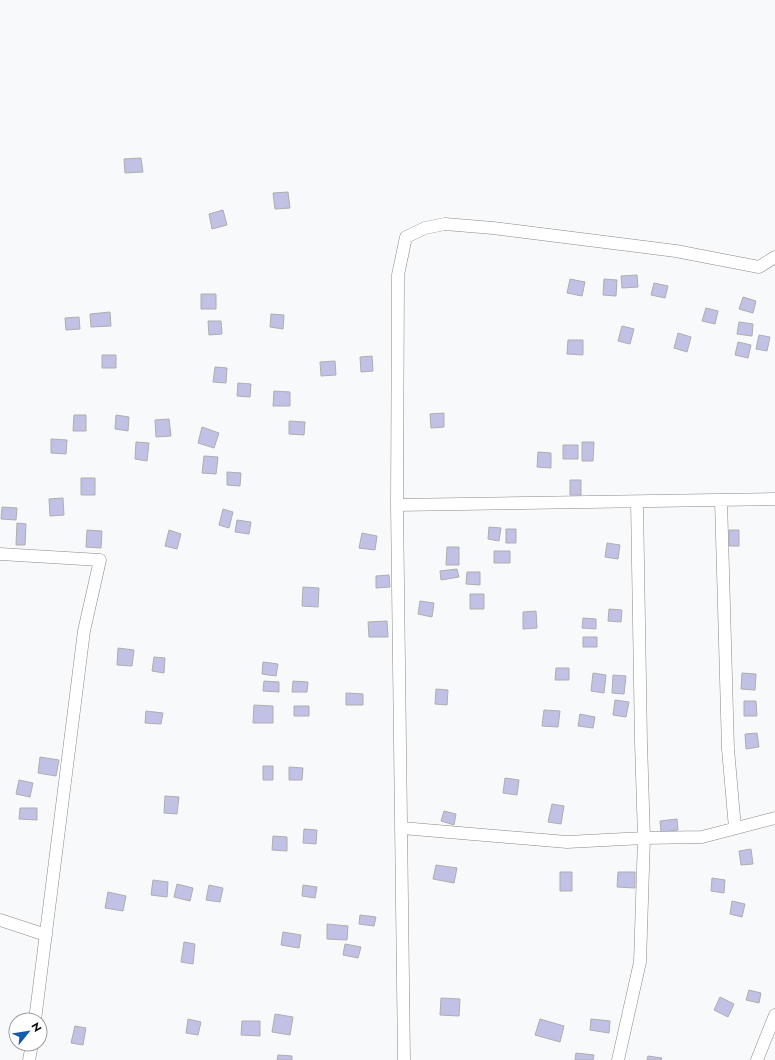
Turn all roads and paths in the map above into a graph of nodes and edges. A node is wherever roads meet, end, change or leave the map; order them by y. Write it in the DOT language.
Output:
graph roads {
  1 [pos="775,257"];
  2 [pos="775,499"];
  3 [pos="722,500"];
  4 [pos="637,502"];
  5 [pos="397,505"];
  6 [pos="0,554"];
  7 [pos="775,818"];
  8 [pos="402,828"];
  9 [pos="735,828"];
  10 [pos="644,838"];
  11 [pos="0,920"];
  12 [pos="46,935"];
  13 [pos="36,1012"];
  14 [pos="775,1015"];
  15 [pos="404,1060"];
  16 [pos="618,1060"];
  17 [pos="757,1060"];
  1 -- 5 [label="street"];
  2 -- 3 [label="street"];
  3 -- 4 [label="street"];
  3 -- 9 [label="street"];
  4 -- 5 [label="street"];
  4 -- 10 [label="street"];
  5 -- 8 [label="street"];
  6 -- 12 [label="street"];
  7 -- 9 [label="street"];
  8 -- 10 [label="street"];
  8 -- 15 [label="street"];
  9 -- 10 [label="street"];
  10 -- 16 [label="street"];
  11 -- 12 [label="street"];
  12 -- 13 [label="street"];
  14 -- 17 [label="street"];
}
